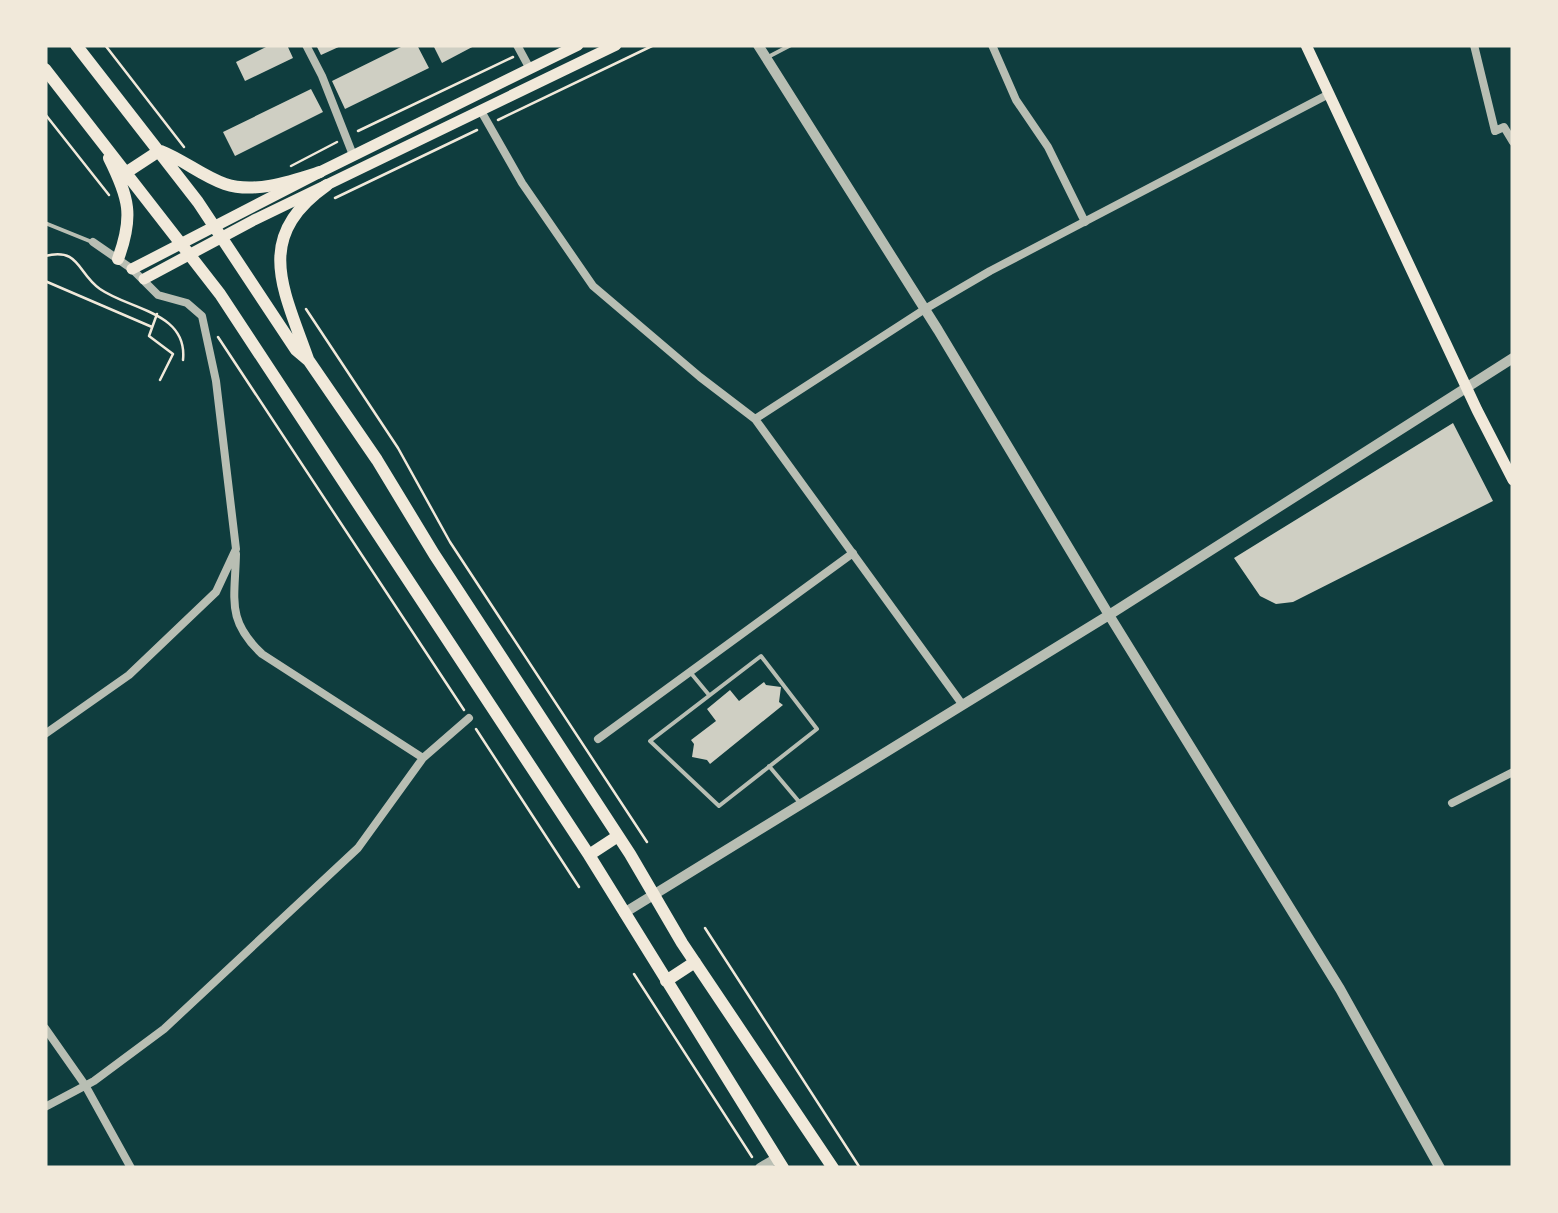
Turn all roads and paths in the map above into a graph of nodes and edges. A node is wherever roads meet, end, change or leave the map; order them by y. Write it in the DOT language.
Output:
graph roads {
  1 [pos="76,45"];
  2 [pos="104,45"];
  3 [pos="306,45"];
  4 [pos="578,45"];
  5 [pos="616,45"];
  6 [pos="654,45"];
  7 [pos="758,45"];
  8 [pos="790,45"];
  9 [pos="992,45"];
  10 [pos="1306,45"];
  11 [pos="1474,45"];
  12 [pos="519,49"];
  13 [pos="765,58"];
  14 [pos="45,69"];
  15 [pos="530,69"];
  16 [pos="1330,94"];
  17 [pos="481,111"];
  18 [pos="45,114"];
  19 [pos="489,124"];
  20 [pos="346,137"];
  21 [pos="101,142"];
  22 [pos="1513,142"];
  23 [pos="158,150"];
  24 [pos="186,151"];
  25 [pos="354,155"];
  26 [pos="285,169"];
  27 [pos="127,172"];
  28 [pos="320,172"];
  29 [pos="328,185"];
  30 [pos="109,194"];
  31 [pos="323,204"];
  32 [pos="1085,222"];
  33 [pos="45,223"];
  34 [pos="218,232"];
  35 [pos="93,242"];
  36 [pos="186,248"];
  37 [pos="45,256"];
  38 [pos="118,259"];
  39 [pos="132,269"];
  40 [pos="144,279"];
  41 [pos="45,281"];
  42 [pos="301,302"];
  43 [pos="924,308"];
  44 [pos="158,314"];
  45 [pos="202,316"];
  46 [pos="152,327"];
  47 [pos="1513,358"];
  48 [pos="183,360"];
  49 [pos="309,361"];
  50 [pos="160,380"];
  51 [pos="1467,387"];
  52 [pos="755,419"];
  53 [pos="1513,480"];
  54 [pos="236,549"];
  55 [pos="853,554"];
  56 [pos="1109,615"];
  57 [pos="690,672"];
  58 [pos="710,696"];
  59 [pos="962,704"];
  60 [pos="469,718"];
  61 [pos="45,734"];
  62 [pos="598,739"];
  63 [pos="423,758"];
  64 [pos="769,766"];
  65 [pos="1513,772"];
  66 [pos="1452,803"];
  67 [pos="801,804"];
  68 [pos="618,836"];
  69 [pos="648,842"];
  70 [pos="589,855"];
  71 [pos="579,888"];
  72 [pos="654,895"];
  73 [pos="624,913"];
  74 [pos="705,928"];
  75 [pos="695,962"];
  76 [pos="634,974"];
  77 [pos="666,981"];
  78 [pos="45,1028"];
  79 [pos="85,1086"];
  80 [pos="45,1106"];
  81 [pos="780,1163"];
  82 [pos="130,1168"];
  83 [pos="760,1168"];
  84 [pos="833,1168"];
  85 [pos="860,1168"];
  86 [pos="1440,1168"];
  1 -- 23 [label="main road"];
  2 -- 24 [label="path"];
  3 -- 20 [label="street"];
  4 -- 15 [label="main road"];
  5 -- 17 [label="main road"];
  6 -- 19 [label="path"];
  7 -- 13 [label="street"];
  8 -- 13 [label="lane"];
  9 -- 32 [label="street"];
  10 -- 16 [label="main road"];
  11 -- 22 [label="street"];
  12 -- 15 [label="street"];
  12 -- 20 [label="path"];
  13 -- 43 [label="street"];
  14 -- 21 [label="main road"];
  15 -- 25 [label="main road"];
  16 -- 32 [label="street"];
  16 -- 51 [label="main road"];
  17 -- 19 [label="street"];
  17 -- 29 [label="main road"];
  18 -- 30 [label="path"];
  19 -- 31 [label="path"];
  19 -- 52 [label="street"];
  20 -- 25 [label="street"];
  20 -- 26 [label="path"];
  21 -- 27 [label="main road"];
  21 -- 38 [label="main road"];
  23 -- 27 [label="main road"];
  23 -- 28 [label="main road"];
  23 -- 34 [label="main road"];
  25 -- 28 [label="main road"];
  27 -- 36 [label="main road"];
  28 -- 34 [label="main road"];
  29 -- 34 [label="main road"];
  29 -- 49 [label="main road"];
  32 -- 43 [label="street"];
  33 -- 35 [label="lane"];
  34 -- 36 [label="main road"];
  34 -- 49 [label="main road"];
  35 -- 38 [label="street"];
  36 -- 39 [label="main road"];
  36 -- 40 [label="main road"];
  36 -- 70 [label="main road"];
  37 -- 44 [label="path"];
  38 -- 39 [label="street"];
  39 -- 40 [label="street"];
  40 -- 45 [label="street"];
  41 -- 46 [label="path"];
  42 -- 69 [label="path"];
  43 -- 52 [label="street"];
  43 -- 56 [label="street"];
  44 -- 46 [label="path"];
  44 -- 48 [label="path"];
  45 -- 54 [label="street"];
  45 -- 60 [label="path"];
  46 -- 50 [label="path"];
  47 -- 51 [label="street"];
  49 -- 68 [label="main road"];
  51 -- 53 [label="main road"];
  51 -- 56 [label="street"];
  52 -- 55 [label="street"];
  54 -- 61 [label="street"];
  54 -- 63 [label="street"];
  55 -- 57 [label="street"];
  55 -- 59 [label="street"];
  56 -- 59 [label="street"];
  56 -- 86 [label="street"];
  57 -- 58 [label="lane"];
  57 -- 62 [label="street"];
  58 -- 64 [label="lane"];
  58 -- 64 [label="lane"];
  59 -- 67 [label="street"];
  60 -- 63 [label="street"];
  60 -- 71 [label="path"];
  63 -- 79 [label="street"];
  64 -- 67 [label="lane"];
  65 -- 66 [label="street"];
  67 -- 72 [label="street"];
  68 -- 70 [label="main road"];
  68 -- 72 [label="main road"];
  70 -- 73 [label="main road"];
  72 -- 73 [label="street"];
  72 -- 75 [label="main road"];
  73 -- 77 [label="main road"];
  74 -- 85 [label="path"];
  75 -- 77 [label="main road"];
  75 -- 84 [label="main road"];
  76 -- 83 [label="path"];
  77 -- 81 [label="main road"];
  78 -- 79 [label="street"];
  79 -- 80 [label="street"];
  79 -- 82 [label="street"];
  81 -- 83 [label="street"];
}
